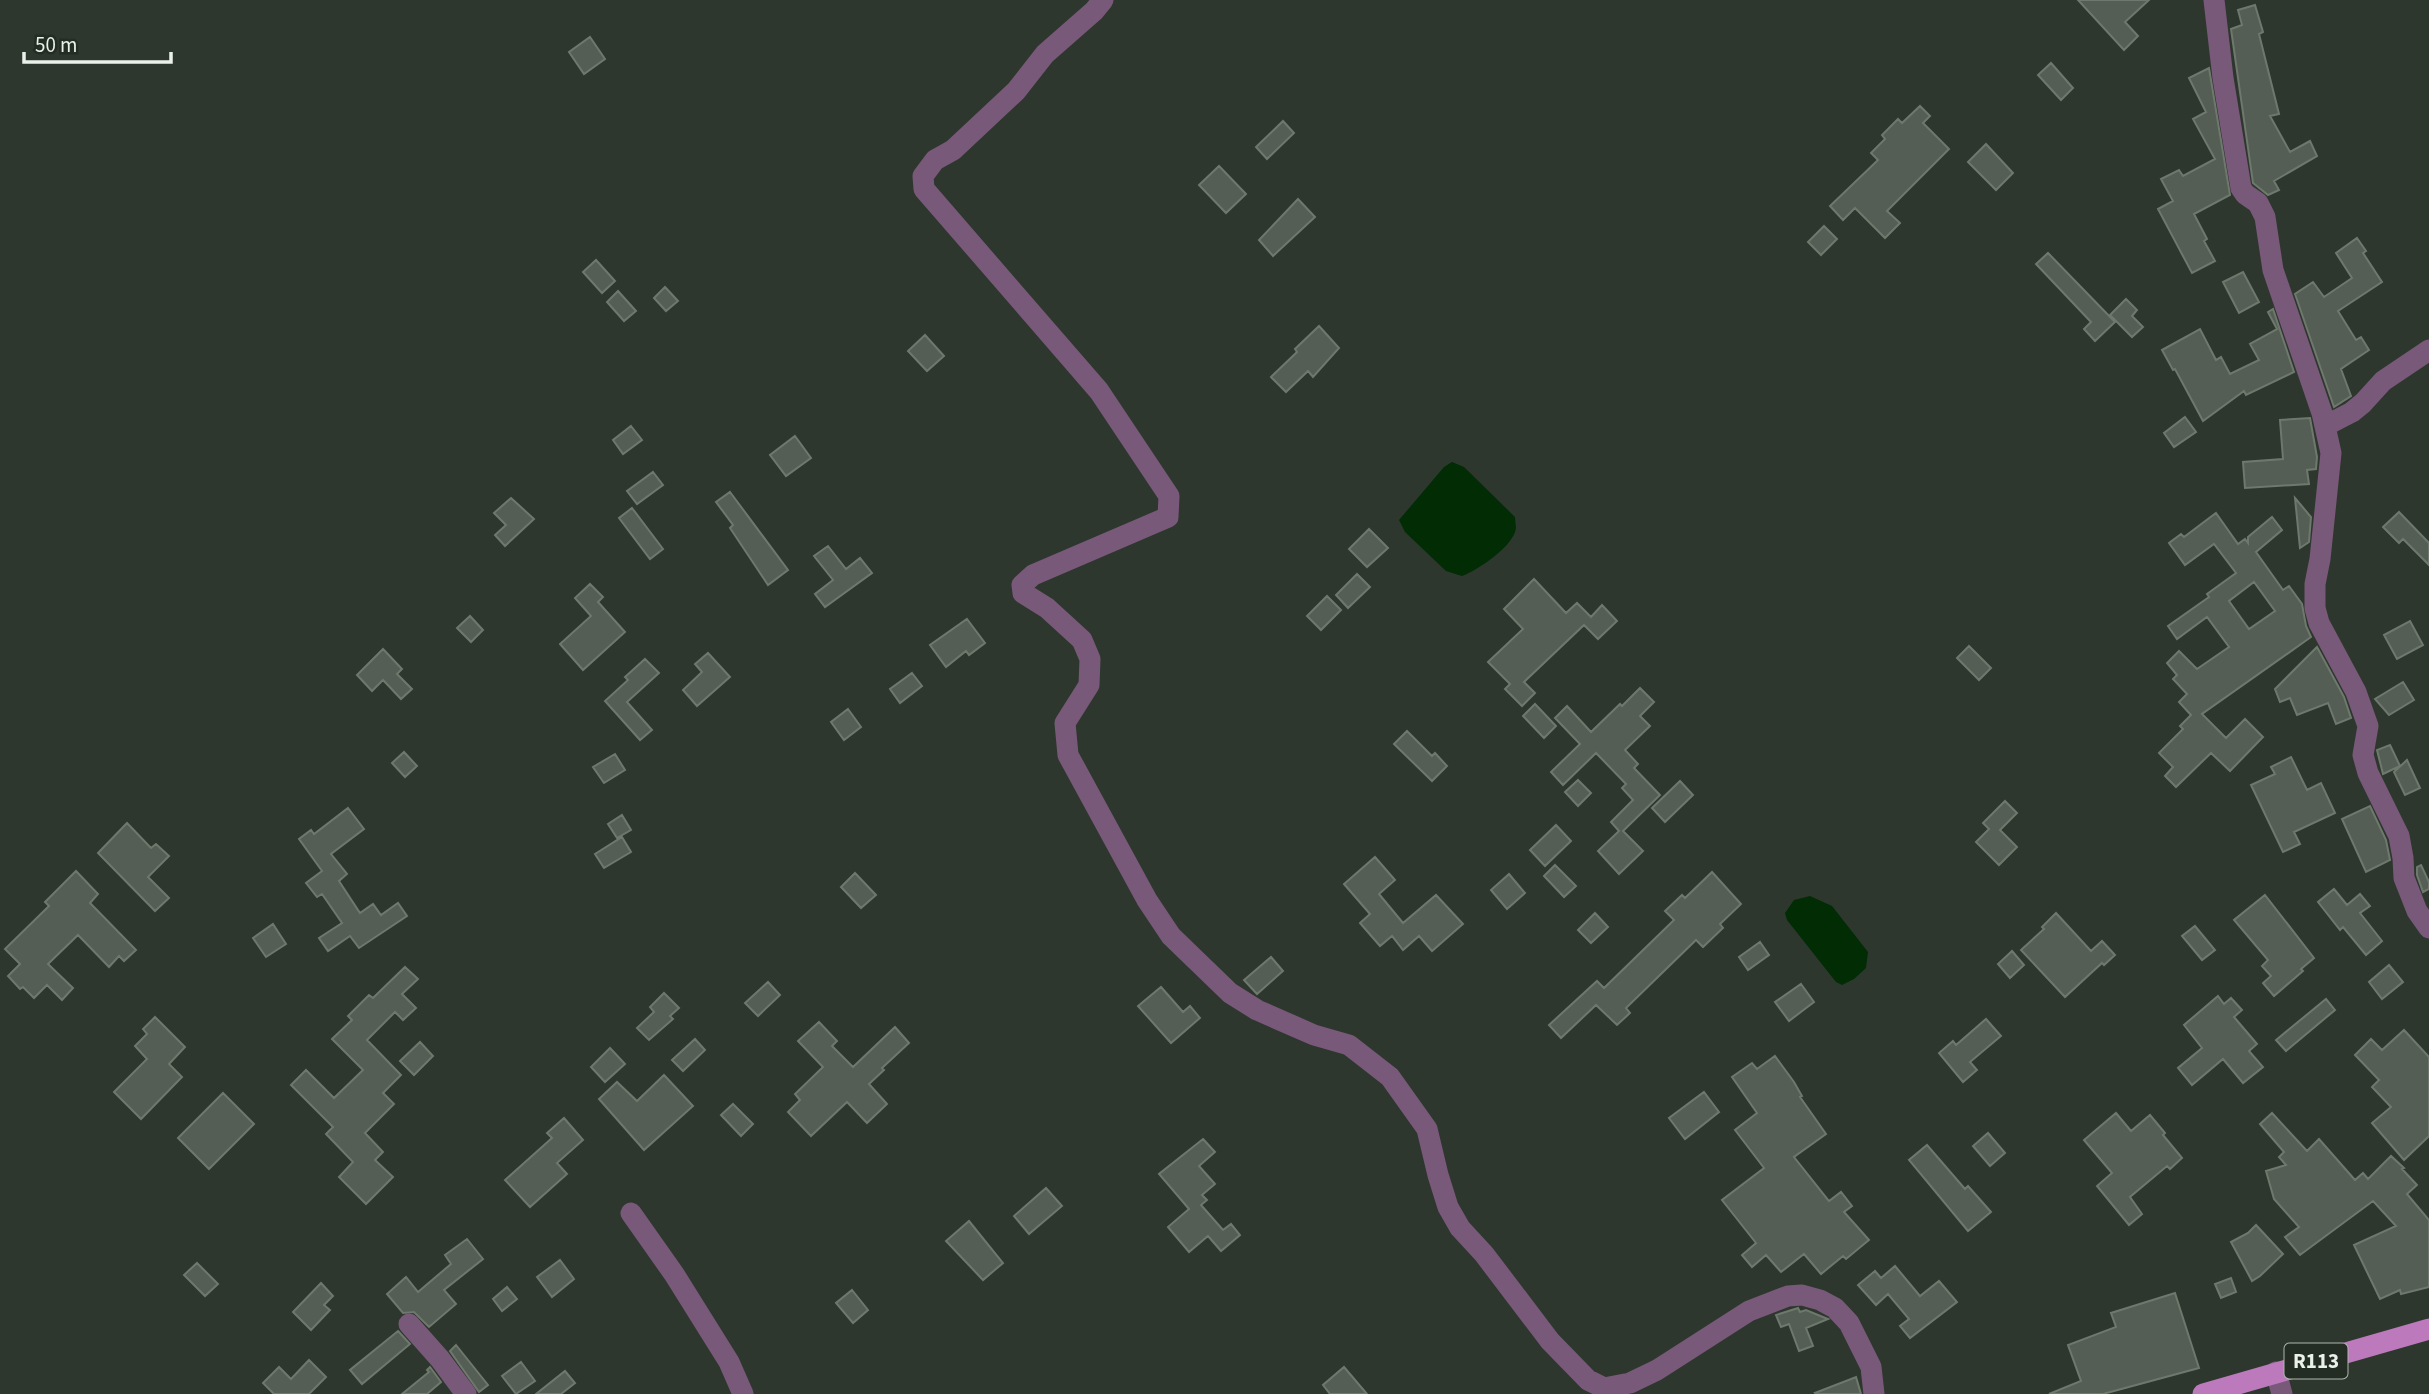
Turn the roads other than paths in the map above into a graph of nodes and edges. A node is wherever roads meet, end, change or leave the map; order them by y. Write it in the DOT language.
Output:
graph roads {
  1 [pos="1102,0"];
  2 [pos="2214,0"];
  3 [pos="2429,350"];
  4 [pos="2325,426"];
  5 [pos="2429,928"];
  6 [pos="631,1213"];
  7 [pos="409,1324"];
  8 [pos="2429,1328"];
  9 [pos="2277,1372"];
  10 [pos="466,1394"];
  11 [pos="743,1394"];
  12 [pos="1874,1394"];
  13 [pos="2203,1394"];
  14 [pos="2282,1394"];
  1 -- 12 [label="street"];
  2 -- 4 [label="street"];
  3 -- 4 [label="street"];
  4 -- 5 [label="street"];
  6 -- 11 [label="street"];
  7 -- 10 [label="street"];
  8 -- 9 [label="main road, R113"];
  9 -- 13 [label="main road, R113"];
  9 -- 14 [label="street"];
}
